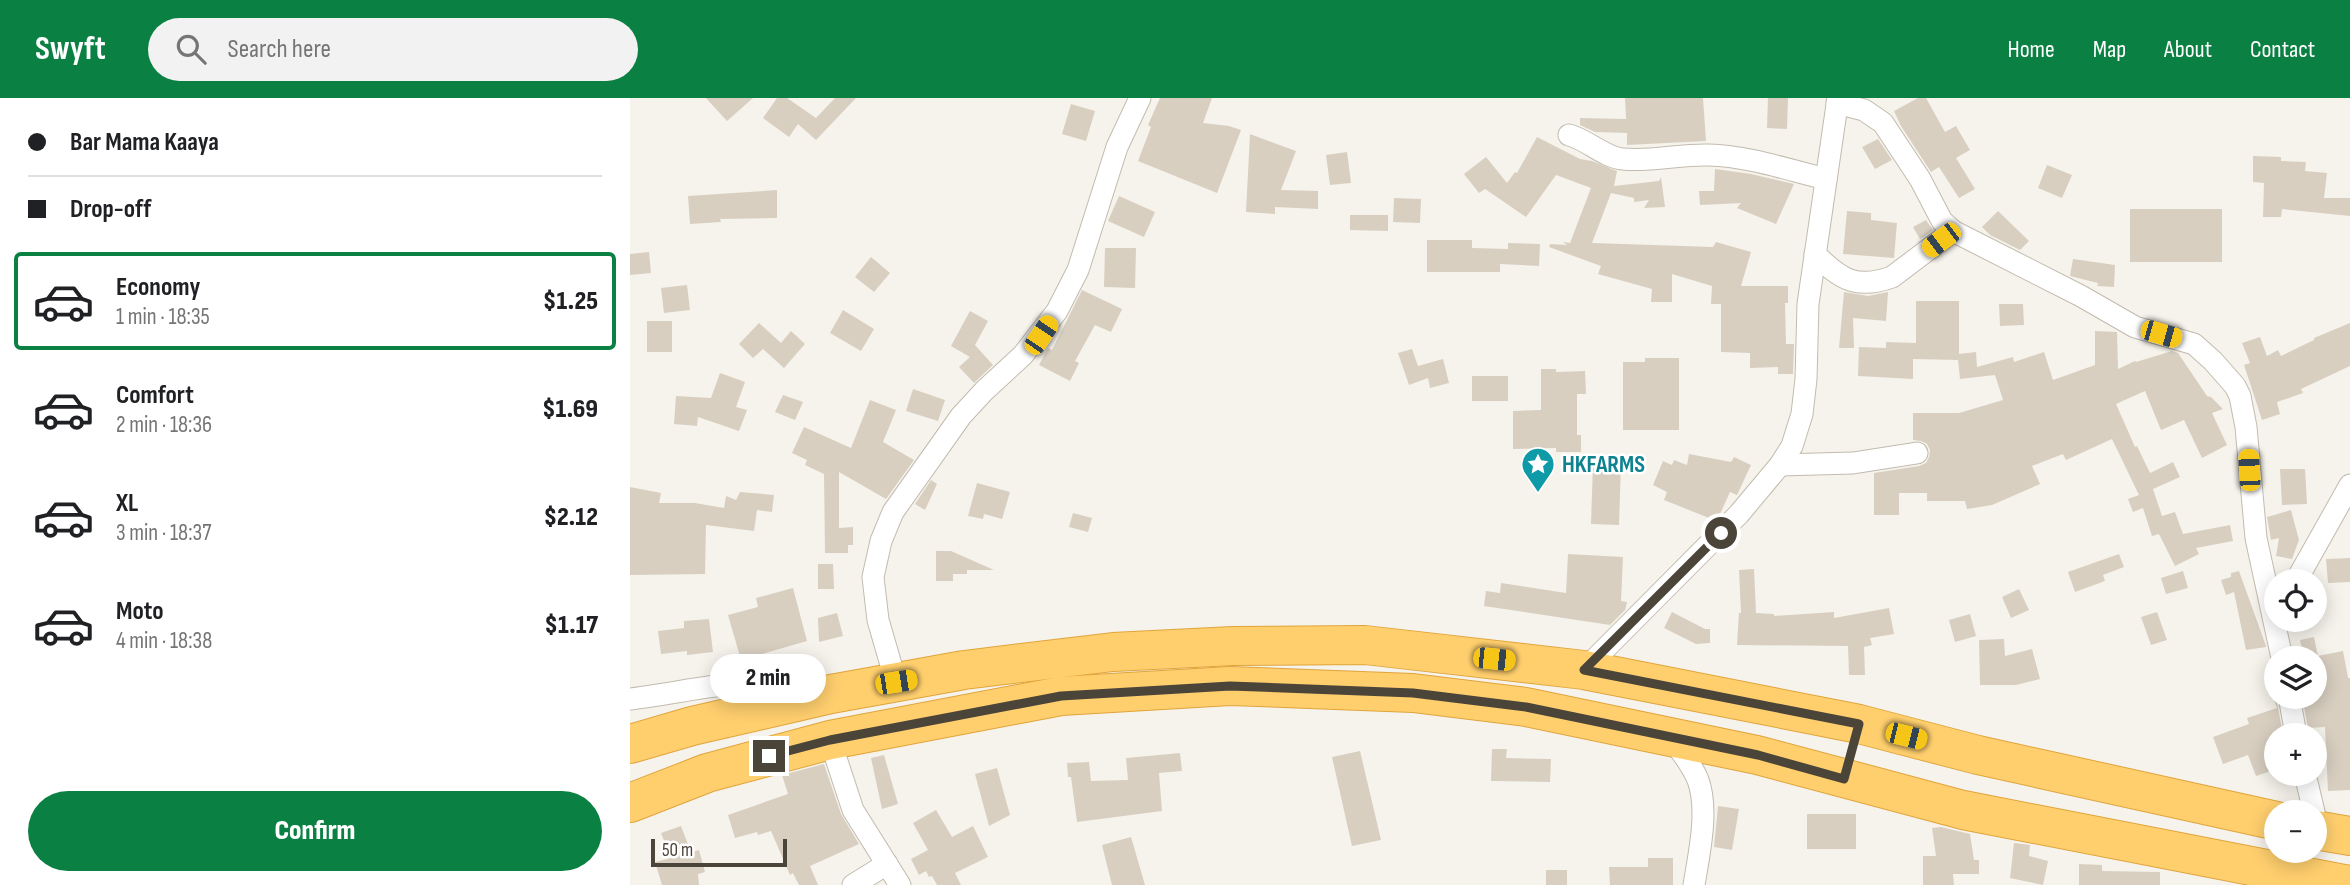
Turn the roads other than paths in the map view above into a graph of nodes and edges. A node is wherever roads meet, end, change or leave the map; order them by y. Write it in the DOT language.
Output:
graph roads {
  1 [pos="1139,98"];
  2 [pos="1837,100"];
  3 [pos="1569,135"];
  4 [pos="1826,179"];
  5 [pos="1953,231"];
  6 [pos="1815,254"];
  7 [pos="1917,453"];
  8 [pos="1780,465"];
  9 [pos="2350,485"];
  10 [pos="2264,569"];
  11 [pos="2303,569"];
  12 [pos="1584,670"];
  13 [pos="896,682"];
  14 [pos="831,694"];
  15 [pos="630,698"];
  16 [pos="1859,724"];
  17 [pos="1671,738"];
  18 [pos="830,740"];
  19 [pos="630,744"];
  20 [pos="1978,755"];
  21 [pos="1844,779"];
  22 [pos="630,803"];
  23 [pos="1964,810"];
  24 [pos="2264,818"];
  25 [pos="887,864"];
  26 [pos="2338,884"];
  27 [pos="853,885"];
  28 [pos="900,885"];
  29 [pos="1694,885"];
  1 -- 13 [label="street"];
  2 -- 4 [label="street"];
  2 -- 5 [label="street"];
  3 -- 4 [label="street"];
  4 -- 6 [label="street"];
  5 -- 6 [label="street"];
  5 -- 10 [label="street"];
  6 -- 8 [label="street"];
  7 -- 8 [label="street"];
  8 -- 12 [label="street"];
  9 -- 11 [label="street"];
  12 -- 13 [label="highway"];
  12 -- 16 [label="highway"];
  13 -- 14 [label="highway"];
  14 -- 15 [label="street"];
  14 -- 19 [label="highway"];
  16 -- 20 [label="highway"];
  16 -- 21 [label="highway"];
  17 -- 18 [label="highway"];
  17 -- 21 [label="highway"];
  17 -- 29 [label="street"];
  18 -- 22 [label="highway"];
  18 -- 25 [label="street"];
  20 -- 23 [label="highway"];
  20 -- 24 [label="highway"];
  21 -- 23 [label="highway"];
  23 -- 26 [label="highway"];
  25 -- 27 [label="street"];
  25 -- 28 [label="street"];
}
